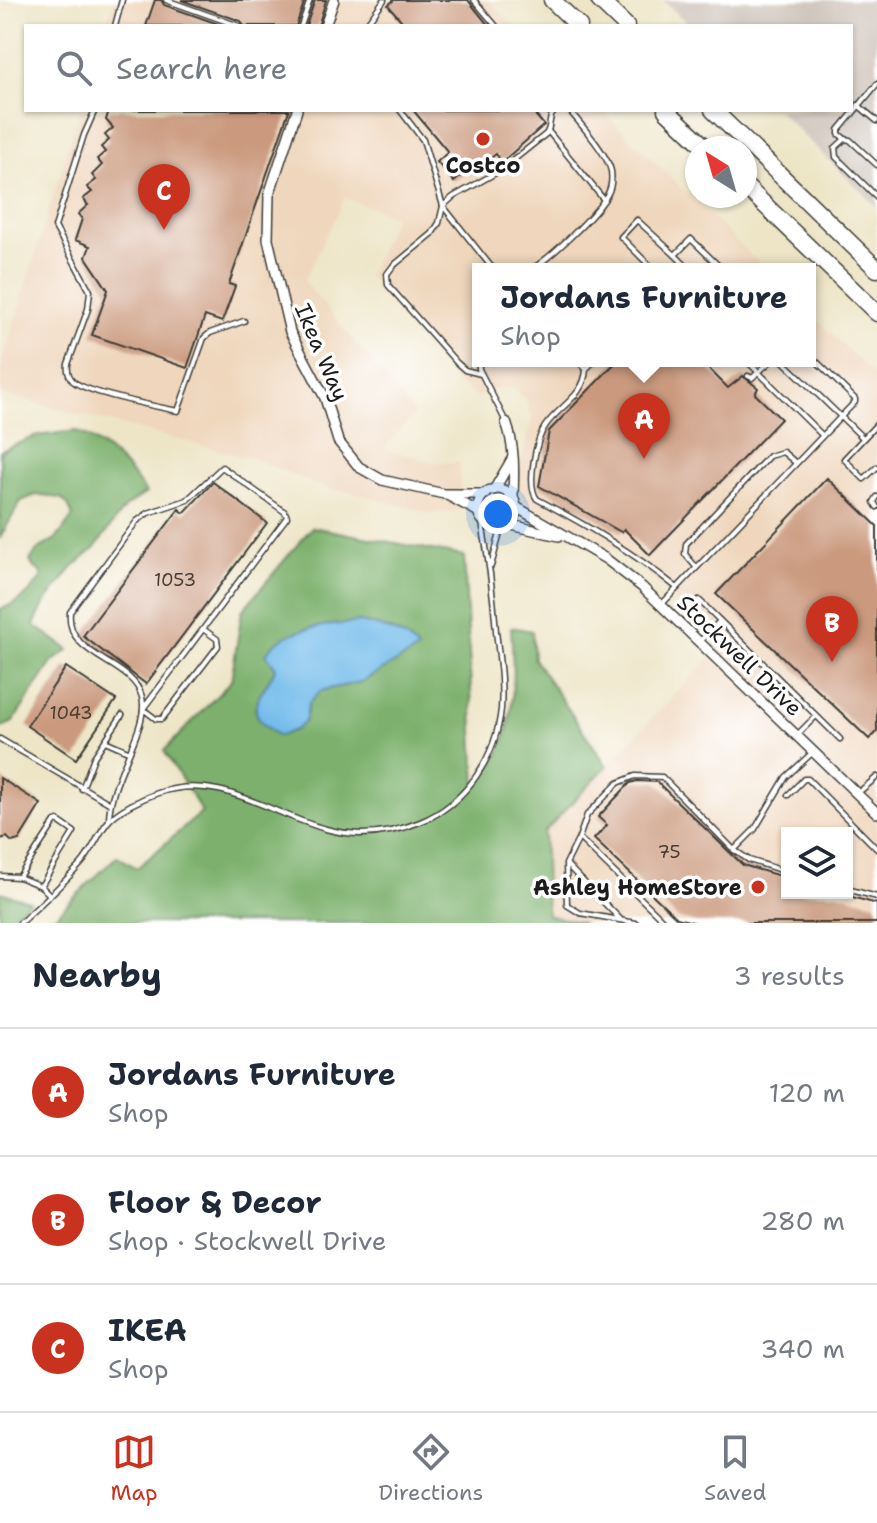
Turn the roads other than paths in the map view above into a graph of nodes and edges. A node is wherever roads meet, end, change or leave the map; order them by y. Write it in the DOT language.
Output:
graph roads {
  1 [pos="122,0"];
  2 [pos="166,0"];
  3 [pos="310,0"];
  4 [pos="334,0"];
  5 [pos="384,0"];
  6 [pos="474,0"];
  7 [pos="552,0"];
  8 [pos="599,0"];
  9 [pos="116,24"];
  10 [pos="233,24"];
  11 [pos="302,24"];
  12 [pos="326,24"];
  13 [pos="366,24"];
  14 [pos="494,24"];
  15 [pos="577,24"];
  16 [pos="624,24"];
  17 [pos="877,84"];
  18 [pos="858,105"];
  19 [pos="94,112"];
  20 [pos="296,112"];
  21 [pos="402,112"];
  22 [pos="554,112"];
  23 [pos="570,112"];
  24 [pos="668,112"];
  25 [pos="715,112"];
  26 [pos="853,112"];
  27 [pos="853,112"];
  28 [pos="877,121"];
  29 [pos="548,131"];
  30 [pos="693,136"];
  31 [pos="845,139"];
  32 [pos="877,165"];
  33 [pos="877,197"];
  34 [pos="757,198"];
  35 [pos="604,200"];
  36 [pos="443,206"];
  37 [pos="675,255"];
  38 [pos="488,263"];
  39 [pos="540,263"];
  40 [pos="647,263"];
  41 [pos="683,263"];
  42 [pos="716,263"];
  43 [pos="877,269"];
  44 [pos="877,313"];
  45 [pos="244,321"];
  46 [pos="816,361"];
  47 [pos="480,367"];
  48 [pos="750,367"];
  49 [pos="764,367"];
  50 [pos="789,367"];
  51 [pos="586,369"];
  52 [pos="481,374"];
  53 [pos="754,375"];
  54 [pos="840,417"];
  55 [pos="506,422"];
  56 [pos="877,424"];
  57 [pos="823,435"];
  58 [pos="863,438"];
  59 [pos="512,459"];
  60 [pos="796,463"];
  61 [pos="877,467"];
  62 [pos="490,492"];
  63 [pos="444,494"];
  64 [pos="877,497"];
  65 [pos="514,502"];
  66 [pos="877,507"];
  67 [pos="480,514"];
  68 [pos="504,525"];
  69 [pos="566,538"];
  70 [pos="696,567"];
  71 [pos="490,569"];
  72 [pos="676,587"];
  73 [pos="699,600"];
  74 [pos="661,604"];
  75 [pos="720,621"];
  76 [pos="203,629"];
  77 [pos="700,641"];
  78 [pos="143,709"];
  79 [pos="122,715"];
  80 [pos="816,716"];
  81 [pos="796,736"];
  82 [pos="0,739"];
  83 [pos="840,739"];
  84 [pos="105,741"];
  85 [pos="128,751"];
  86 [pos="814,752"];
  87 [pos="877,777"];
  88 [pos="82,789"];
  89 [pos="857,793"];
  90 [pos="788,795"];
  91 [pos="109,803"];
  92 [pos="877,812"];
  93 [pos="109,820"];
  94 [pos="579,838"];
  95 [pos="877,849"];
  96 [pos="734,850"];
  97 [pos="566,864"];
  98 [pos="781,870"];
  99 [pos="0,876"];
  100 [pos="19,877"];
  101 [pos="41,886"];
  102 [pos="853,891"];
  103 [pos="50,895"];
  104 [pos="877,897"];
  105 [pos="621,920"];
  106 [pos="20,923"];
  107 [pos="636,923"];
  108 [pos="666,923"];
  1 -- 9 [label="lane"];
  2 -- 10 [label="lane"];
  3 -- 11 [label="lane"];
  4 -- 12 [label="street"];
  5 -- 13 [label="lane"];
  6 -- 14 [label="lane"];
  7 -- 15 [label="highway"];
  8 -- 16 [label="highway"];
  17 -- 18 [label="lane"];
  18 -- 26 [label="lane"];
  18 -- 28 [label="lane"];
  19 -- 45 [label="lane"];
  20 -- 63 [label="street, Ikea Way"];
  21 -- 36 [label="lane"];
  22 -- 29 [label="lane"];
  23 -- 35 [label="lane"];
  24 -- 30 [label="highway"];
  25 -- 43 [label="highway"];
  27 -- 31 [label="lane"];
  29 -- 35 [label="lane"];
  29 -- 36 [label="lane"];
  31 -- 32 [label="lane"];
  31 -- 33 [label="lane"];
  34 -- 44 [label="highway"];
  35 -- 39 [label="lane"];
  36 -- 38 [label="lane"];
  36 -- 52 [label="lane"];
  37 -- 40 [label="lane"];
  37 -- 41 [label="lane"];
  37 -- 42 [label="lane"];
  46 -- 54 [label="lane"];
  47 -- 52 [label="lane"];
  48 -- 53 [label="lane"];
  49 -- 53 [label="lane"];
  50 -- 54 [label="lane"];
  51 -- 72 [label="lane"];
  52 -- 55 [label="lane"];
  53 -- 57 [label="lane"];
  54 -- 57 [label="lane"];
  54 -- 58 [label="lane"];
  55 -- 59 [label="street"];
  56 -- 58 [label="lane"];
  57 -- 60 [label="lane"];
  58 -- 61 [label="lane"];
  59 -- 62 [label="street"];
  59 -- 65 [label="street"];
  60 -- 70 [label="lane"];
  60 -- 70 [label="lane"];
  62 -- 63 [label="street, Ikea Way"];
  62 -- 65 [label="street"];
  62 -- 67 [label="street"];
  63 -- 67 [label="street, Ikea Way"];
  64 -- 66 [label="lane"];
  65 -- 68 [label="street"];
  65 -- 69 [label="street, Stockwell Drive"];
  67 -- 68 [label="street"];
  67 -- 71 [label="lane"];
  68 -- 69 [label="street, Stockwell Drive"];
  68 -- 71 [label="lane"];
  69 -- 74 [label="street, Stockwell Drive"];
  70 -- 72 [label="lane"];
  71 -- 93 [label="lane"];
  72 -- 74 [label="lane"];
  73 -- 75 [label="lane"];
  74 -- 77 [label="street, Stockwell Drive"];
  75 -- 77 [label="lane"];
  75 -- 80 [label="lane"];
  76 -- 78 [label="lane"];
  76 -- 78 [label="lane"];
  76 -- 78 [label="lane"];
  77 -- 81 [label="street, Stockwell Drive"];
  78 -- 85 [label="lane"];
  79 -- 84 [label="lane"];
  80 -- 81 [label="lane"];
  80 -- 83 [label="lane"];
  81 -- 86 [label="street, Stockwell Drive"];
  82 -- 88 [label="lane"];
  84 -- 85 [label="lane"];
  84 -- 88 [label="lane"];
  85 -- 91 [label="lane"];
  86 -- 89 [label="street, Stockwell Drive"];
  86 -- 96 [label="lane"];
  87 -- 89 [label="lane"];
  88 -- 91 [label="lane"];
  89 -- 92 [label="street, Stockwell Drive"];
  90 -- 95 [label="lane"];
  91 -- 93 [label="lane"];
  93 -- 103 [label="lane"];
  94 -- 96 [label="lane"];
  94 -- 97 [label="lane"];
  94 -- 108 [label="lane"];
  96 -- 98 [label="lane"];
  97 -- 105 [label="lane"];
  97 -- 105 [label="lane"];
  99 -- 100 [label="lane"];
  100 -- 101 [label="lane"];
  100 -- 101 [label="lane"];
  101 -- 103 [label="lane"];
  102 -- 104 [label="lane"];
  103 -- 106 [label="lane"];
  105 -- 107 [label="lane"];
}
